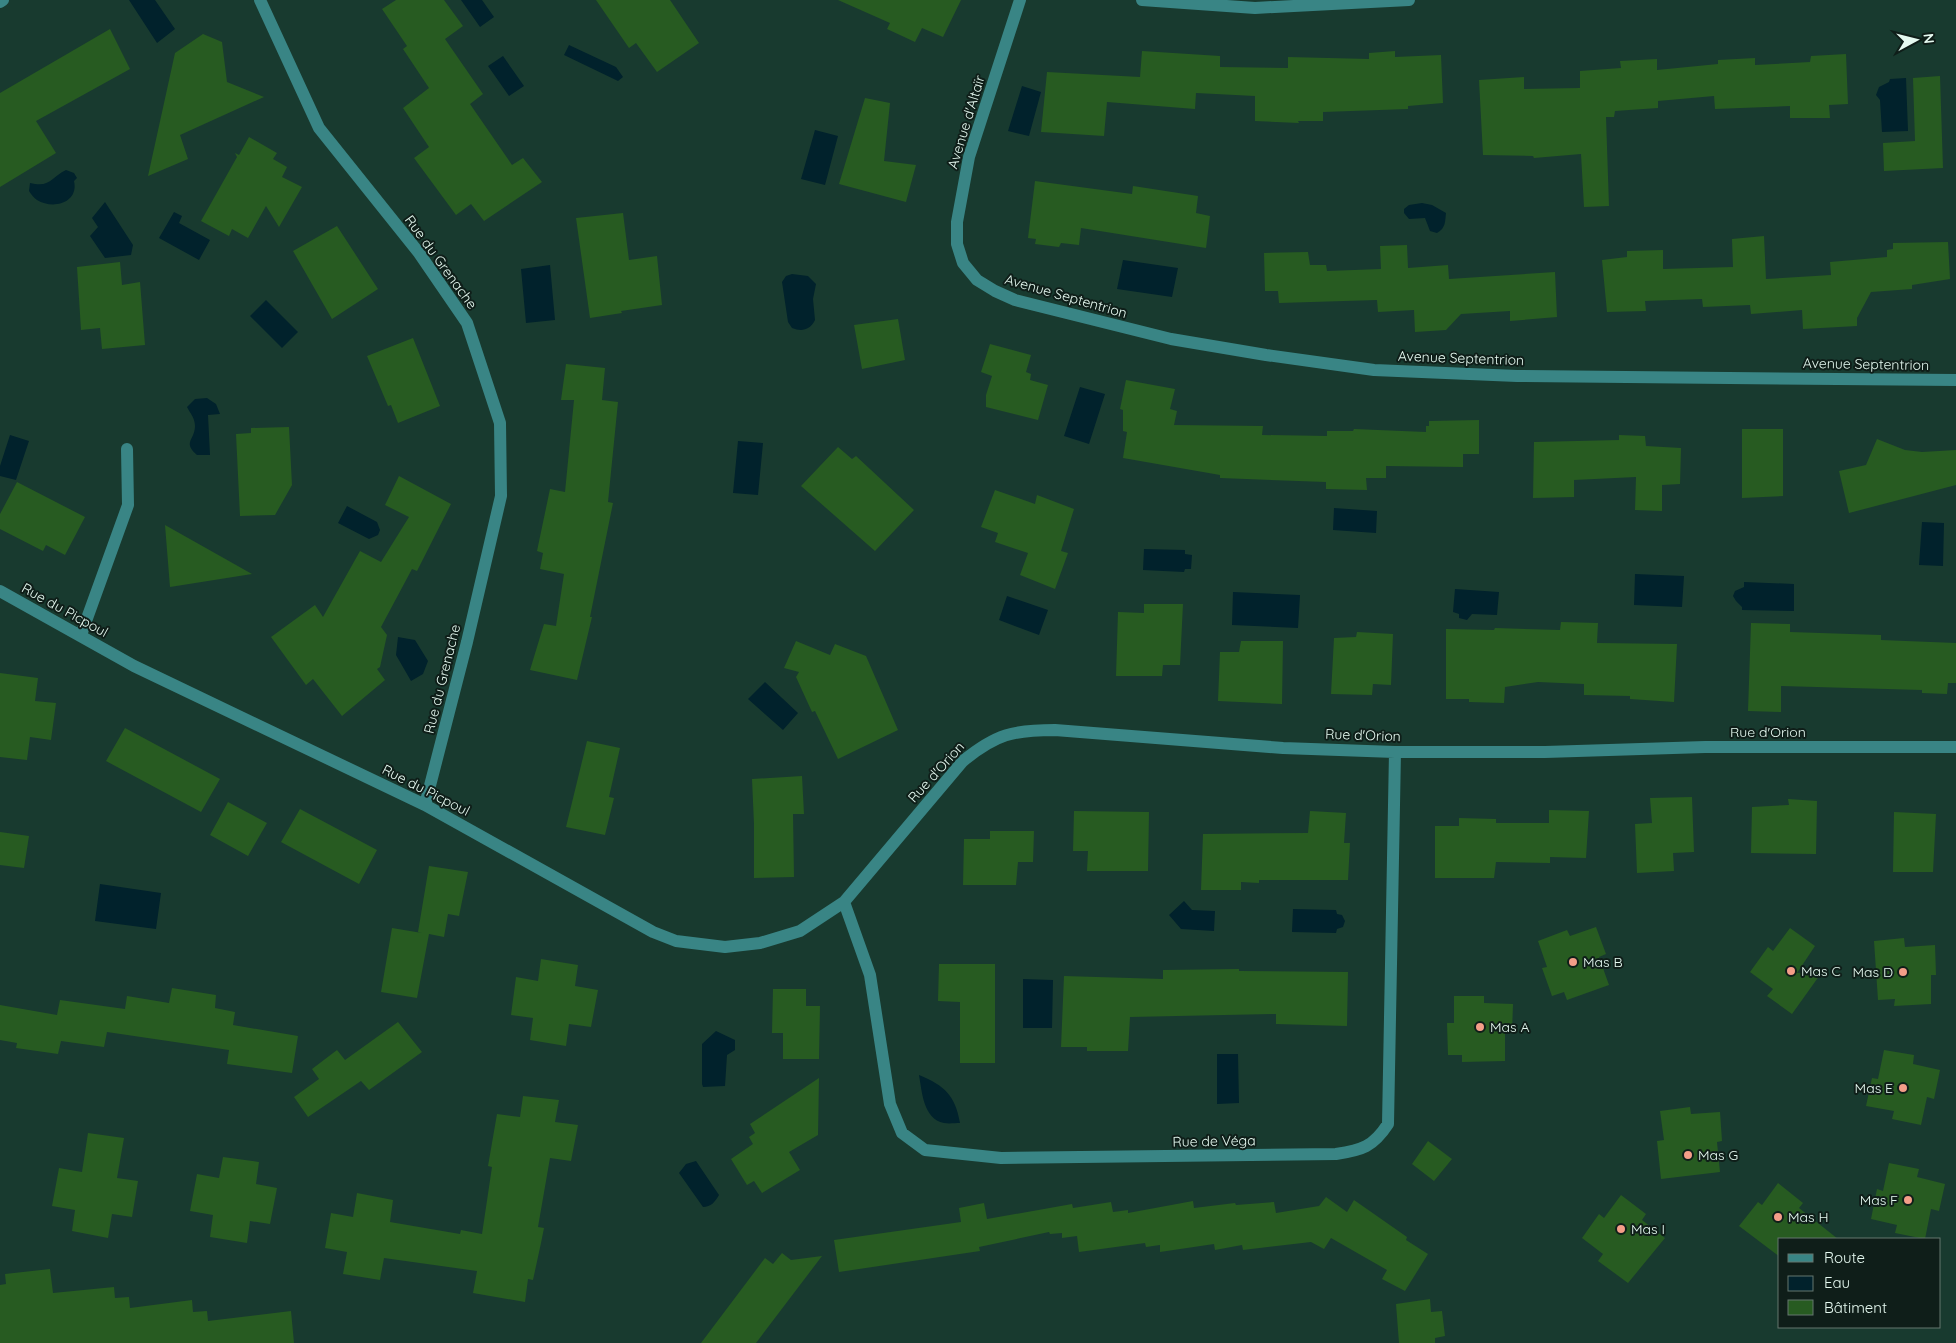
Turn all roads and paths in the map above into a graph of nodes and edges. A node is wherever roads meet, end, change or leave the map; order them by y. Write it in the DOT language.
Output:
graph roads {
  1 [pos="260,0"];
  2 [pos="1020,0"];
  3 [pos="1142,0"];
  4 [pos="1409,0"];
  5 [pos="977,280"];
  6 [pos="1956,380"];
  7 [pos="127,450"];
  8 [pos="0,591"];
  9 [pos="81,635"];
  10 [pos="1956,747"];
  11 [pos="1395,752"];
  12 [pos="425,805"];
  13 [pos="844,902"];
  1 -- 12 [label="street, Rue du Grenache"];
  2 -- 5 [label="street, Avenue d'Altaïr"];
  3 -- 4 [label="street"];
  5 -- 6 [label="street, Avenue Septentrion"];
  7 -- 9 [label="street"];
  8 -- 9 [label="street, Rue du Picpoul"];
  9 -- 12 [label="street, Rue du Picpoul"];
  10 -- 11 [label="street, Rue d'Orion"];
  11 -- 13 [label="street, Rue d'Orion"];
  11 -- 13 [label="street, Rue de Véga"];
  12 -- 13 [label="street, Rue du Picpoul"];
}
